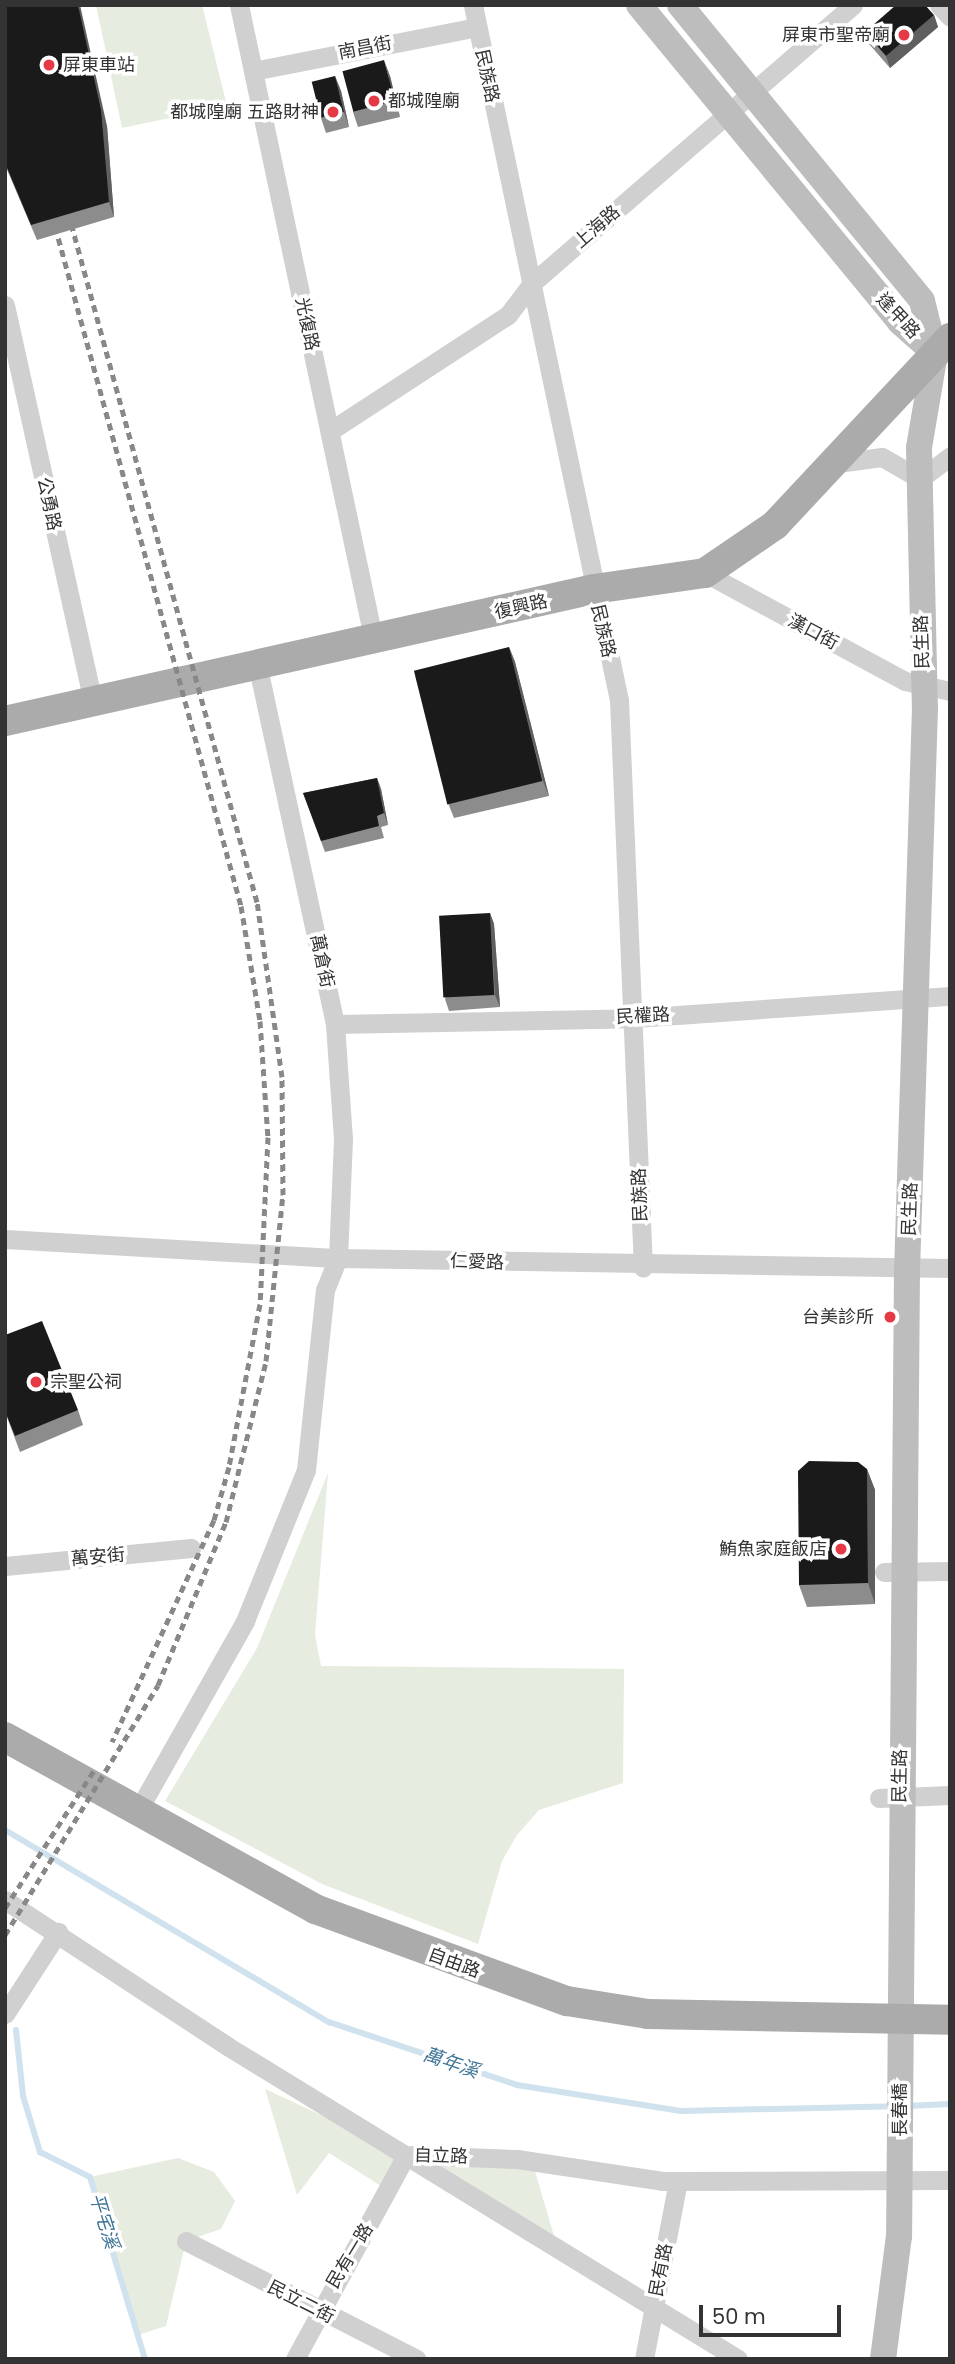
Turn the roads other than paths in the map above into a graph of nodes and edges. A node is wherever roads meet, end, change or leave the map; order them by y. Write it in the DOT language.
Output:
graph roads {
  1 [pos="239,5"];
  2 [pos="473,5"];
  3 [pos="639,5"];
  4 [pos="680,5"];
  5 [pos="853,5"];
  6 [pos="939,5"];
  7 [pos="950,17"];
  8 [pos="477,27"];
  9 [pos="253,71"];
  10 [pos="752,93"];
  11 [pos="728,115"];
  12 [pos="531,284"];
  13 [pos="5,305"];
  14 [pos="945,354"];
  15 [pos="330,431"];
  16 [pos="950,456"];
  17 [pos="838,463"];
  18 [pos="920,479"];
  19 [pos="705,573"];
  20 [pos="594,589"];
  21 [pos="374,642"];
  22 [pos="258,668"];
  23 [pos="937,689"];
  24 [pos="93,703"];
  25 [pos="5,721"];
  26 [pos="950,996"];
  27 [pos="915,997"];
  28 [pos="634,1018"];
  29 [pos="335,1024"];
  30 [pos="5,1240"];
  31 [pos="338,1258"];
  32 [pos="643,1267"];
  33 [pos="950,1268"];
  34 [pos="907,1270"];
  35 [pos="191,1548"];
  36 [pos="5,1566"];
  37 [pos="950,1571"];
  38 [pos="894,1572"];
  39 [pos="5,1737"];
  40 [pos="950,1794"];
  41 [pos="889,1797"];
  42 [pos="136,1814"];
  43 [pos="5,1900"];
  44 [pos="58,1932"];
  45 [pos="5,2014"];
  46 [pos="950,2020"];
  47 [pos="901,2022"];
  48 [pos="900,2067"];
  49 [pos="406,2155"];
  50 [pos="950,2180"];
  51 [pos="678,2181"];
  52 [pos="900,2183"];
  53 [pos="186,2241"];
  54 [pos="653,2305"];
  55 [pos="317,2311"];
  56 [pos="295,2359"];
  57 [pos="417,2359"];
  58 [pos="644,2359"];
  59 [pos="738,2359"];
  60 [pos="883,2359"];
  1 -- 9 [label="street, 光復路"];
  2 -- 8 [label="street, 民族路"];
  3 -- 11 [label="street, 逢甲路"];
  4 -- 10 [label="street, 逢甲路"];
  5 -- 10 [label="street, 上海路"];
  6 -- 7 [label="street"];
  8 -- 9 [label="street, 南昌街"];
  8 -- 12 [label="street, 民族路"];
  9 -- 15 [label="street, 光復路"];
  10 -- 11 [label="street, 上海路"];
  10 -- 14 [label="street, 逢甲路"];
  11 -- 12 [label="street, 上海路"];
  11 -- 14 [label="street, 逢甲路"];
  12 -- 15 [label="street, 上海路"];
  12 -- 20 [label="street, 民族路"];
  13 -- 24 [label="street, 公勇路"];
  14 -- 17 [label="main road, 復興路"];
  14 -- 18 [label="street, 民生路"];
  15 -- 21 [label="street, 光復路"];
  16 -- 18 [label="street"];
  17 -- 18 [label="street"];
  17 -- 19 [label="main road, 復興路"];
  18 -- 23 [label="street, 民生路"];
  19 -- 20 [label="main road, 復興路"];
  19 -- 23 [label="street, 漢口街"];
  20 -- 21 [label="main road, 復興路"];
  20 -- 28 [label="street, 民族路"];
  21 -- 22 [label="main road, 復興路"];
  22 -- 24 [label="main road, 復興路"];
  22 -- 29 [label="street, 萬倉街"];
  23 -- 27 [label="street, 民生路"];
  24 -- 25 [label="main road, 復興路"];
  26 -- 27 [label="street, 民權路"];
  27 -- 28 [label="street, 民權路"];
  27 -- 34 [label="street, 民生路"];
  28 -- 29 [label="street, 民權路"];
  28 -- 32 [label="street, 民族路"];
  29 -- 31 [label="street, 萬倉街"];
  30 -- 31 [label="street, 仁愛路"];
  31 -- 32 [label="street, 仁愛路"];
  31 -- 42 [label="street, 萬倉街"];
  32 -- 34 [label="street, 仁愛路"];
  33 -- 34 [label="street, 仁愛路"];
  34 -- 38 [label="street, 民生路"];
  35 -- 36 [label="street, 萬安街"];
  37 -- 38 [label="street"];
  38 -- 41 [label="street, 民生路"];
  39 -- 42 [label="main road, 自由路"];
  40 -- 41 [label="street"];
  41 -- 47 [label="street, 民生路"];
  42 -- 47 [label="main road, 自由路"];
  43 -- 44 [label="street, 自立路"];
  44 -- 45 [label="street"];
  44 -- 49 [label="street, 自立路"];
  46 -- 47 [label="main road, 自由路"];
  47 -- 48 [label="street, 民生路"];
  48 -- 52 [label="street, 長春橋"];
  49 -- 51 [label="street, 自立路"];
  49 -- 54 [label="street"];
  49 -- 55 [label="street, 民有一路"];
  50 -- 52 [label="street, 自立路"];
  51 -- 52 [label="street, 自立路"];
  51 -- 54 [label="street, 民有路"];
  52 -- 60 [label="street"];
  53 -- 55 [label="street, 民立二街"];
  54 -- 58 [label="street, 民有路"];
  54 -- 59 [label="street"];
  55 -- 56 [label="street, 民有一路"];
  55 -- 57 [label="street, 民立二街"];
}
